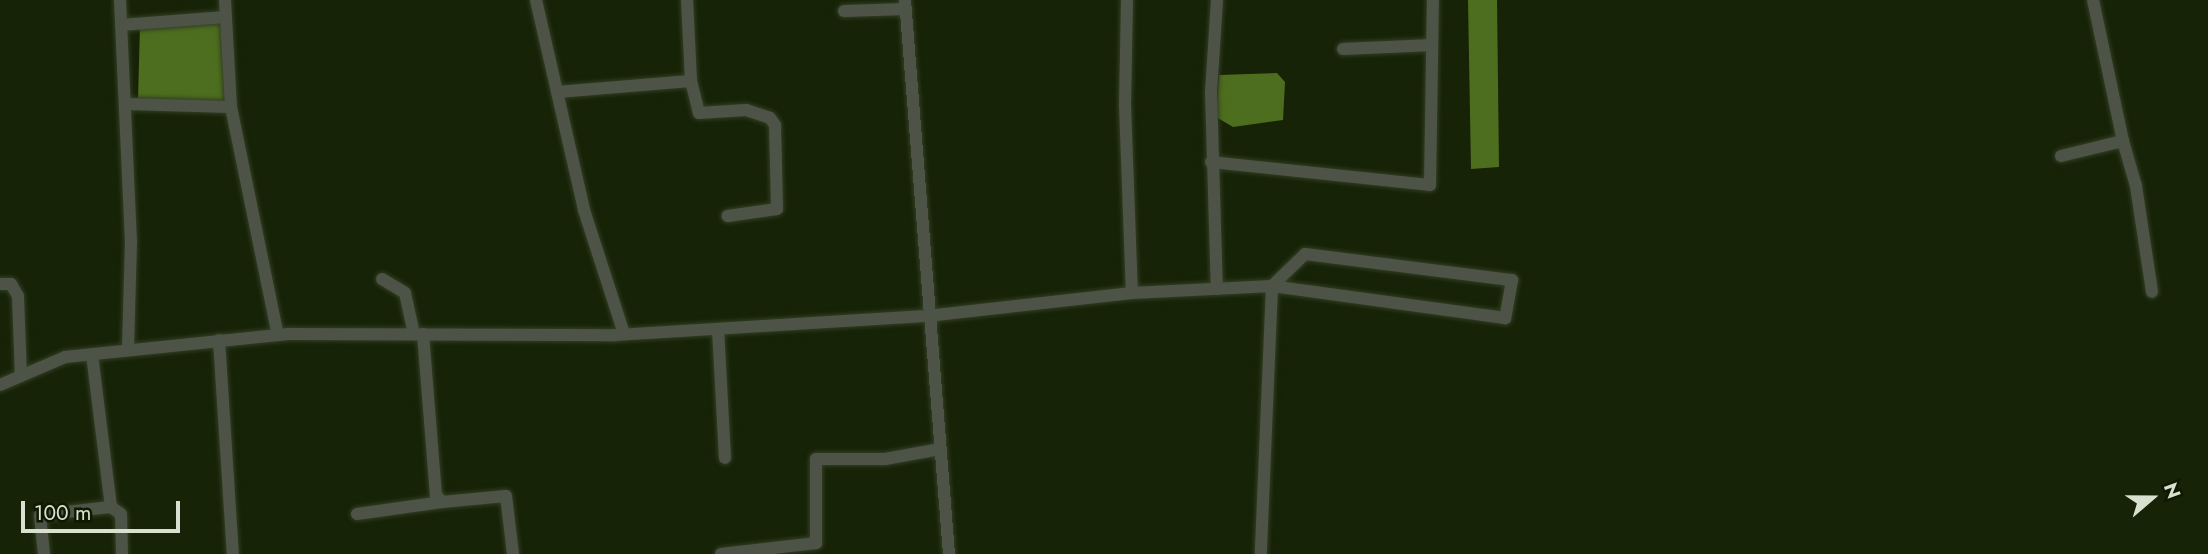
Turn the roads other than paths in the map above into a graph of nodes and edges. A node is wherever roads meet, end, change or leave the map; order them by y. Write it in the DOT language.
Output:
graph roads {
  1 [pos="120,0"];
  2 [pos="225,0"];
  3 [pos="536,0"];
  4 [pos="687,0"];
  5 [pos="1127,0"];
  6 [pos="1217,0"];
  7 [pos="1433,0"];
  8 [pos="2093,0"];
  9 [pos="906,4"];
  10 [pos="844,11"];
  11 [pos="226,17"];
  12 [pos="121,25"];
  13 [pos="1433,45"];
  14 [pos="1343,49"];
  15 [pos="691,81"];
  16 [pos="557,92"];
  17 [pos="127,104"];
  18 [pos="231,107"];
  19 [pos="2123,141"];
  20 [pos="2061,156"];
  21 [pos="1211,162"];
  22 [pos="727,216"];
  23 [pos="382,279"];
  24 [pos="0,285"];
  25 [pos="1272,286"];
  26 [pos="1217,289"];
  27 [pos="2151,292"];
  28 [pos="1132,293"];
  29 [pos="926,316"];
  30 [pos="718,329"];
  31 [pos="419,334"];
  32 [pos="624,334"];
  33 [pos="278,335"];
  34 [pos="219,340"];
  35 [pos="128,350"];
  36 [pos="92,354"];
  37 [pos="21,376"];
  38 [pos="0,385"];
  39 [pos="940,449"];
  40 [pos="725,458"];
  41 [pos="442,502"];
  42 [pos="111,507"];
  43 [pos="357,514"];
  44 [pos="44,554"];
  45 [pos="122,554"];
  46 [pos="233,554"];
  47 [pos="513,554"];
  48 [pos="721,554"];
  49 [pos="949,554"];
  50 [pos="1261,554"];
  1 -- 12 [label="street"];
  2 -- 11 [label="street"];
  3 -- 16 [label="street"];
  4 -- 15 [label="street"];
  5 -- 28 [label="street"];
  6 -- 21 [label="street"];
  7 -- 13 [label="street"];
  8 -- 19 [label="street"];
  9 -- 10 [label="street"];
  9 -- 29 [label="street"];
  11 -- 12 [label="street"];
  11 -- 18 [label="street"];
  12 -- 17 [label="street"];
  13 -- 14 [label="street"];
  13 -- 21 [label="street"];
  15 -- 16 [label="street"];
  15 -- 22 [label="street"];
  16 -- 32 [label="street"];
  17 -- 18 [label="street"];
  17 -- 35 [label="street"];
  18 -- 33 [label="street"];
  19 -- 20 [label="street"];
  19 -- 27 [label="street"];
  21 -- 26 [label="street"];
  23 -- 31 [label="street"];
  24 -- 37 [label="street"];
  25 -- 25 [label="street"];
  25 -- 26 [label="street"];
  25 -- 50 [label="street"];
  26 -- 28 [label="street"];
  28 -- 29 [label="street"];
  29 -- 30 [label="street"];
  29 -- 39 [label="street"];
  30 -- 32 [label="street"];
  30 -- 40 [label="street"];
  31 -- 32 [label="street"];
  31 -- 33 [label="street"];
  31 -- 41 [label="street"];
  33 -- 34 [label="street"];
  34 -- 35 [label="street"];
  34 -- 46 [label="street"];
  35 -- 36 [label="street"];
  36 -- 37 [label="street"];
  36 -- 42 [label="street"];
  37 -- 38 [label="street"];
  39 -- 48 [label="street"];
  39 -- 49 [label="street"];
  41 -- 43 [label="street"];
  41 -- 47 [label="street"];
  42 -- 44 [label="street"];
  42 -- 45 [label="street"];
}
